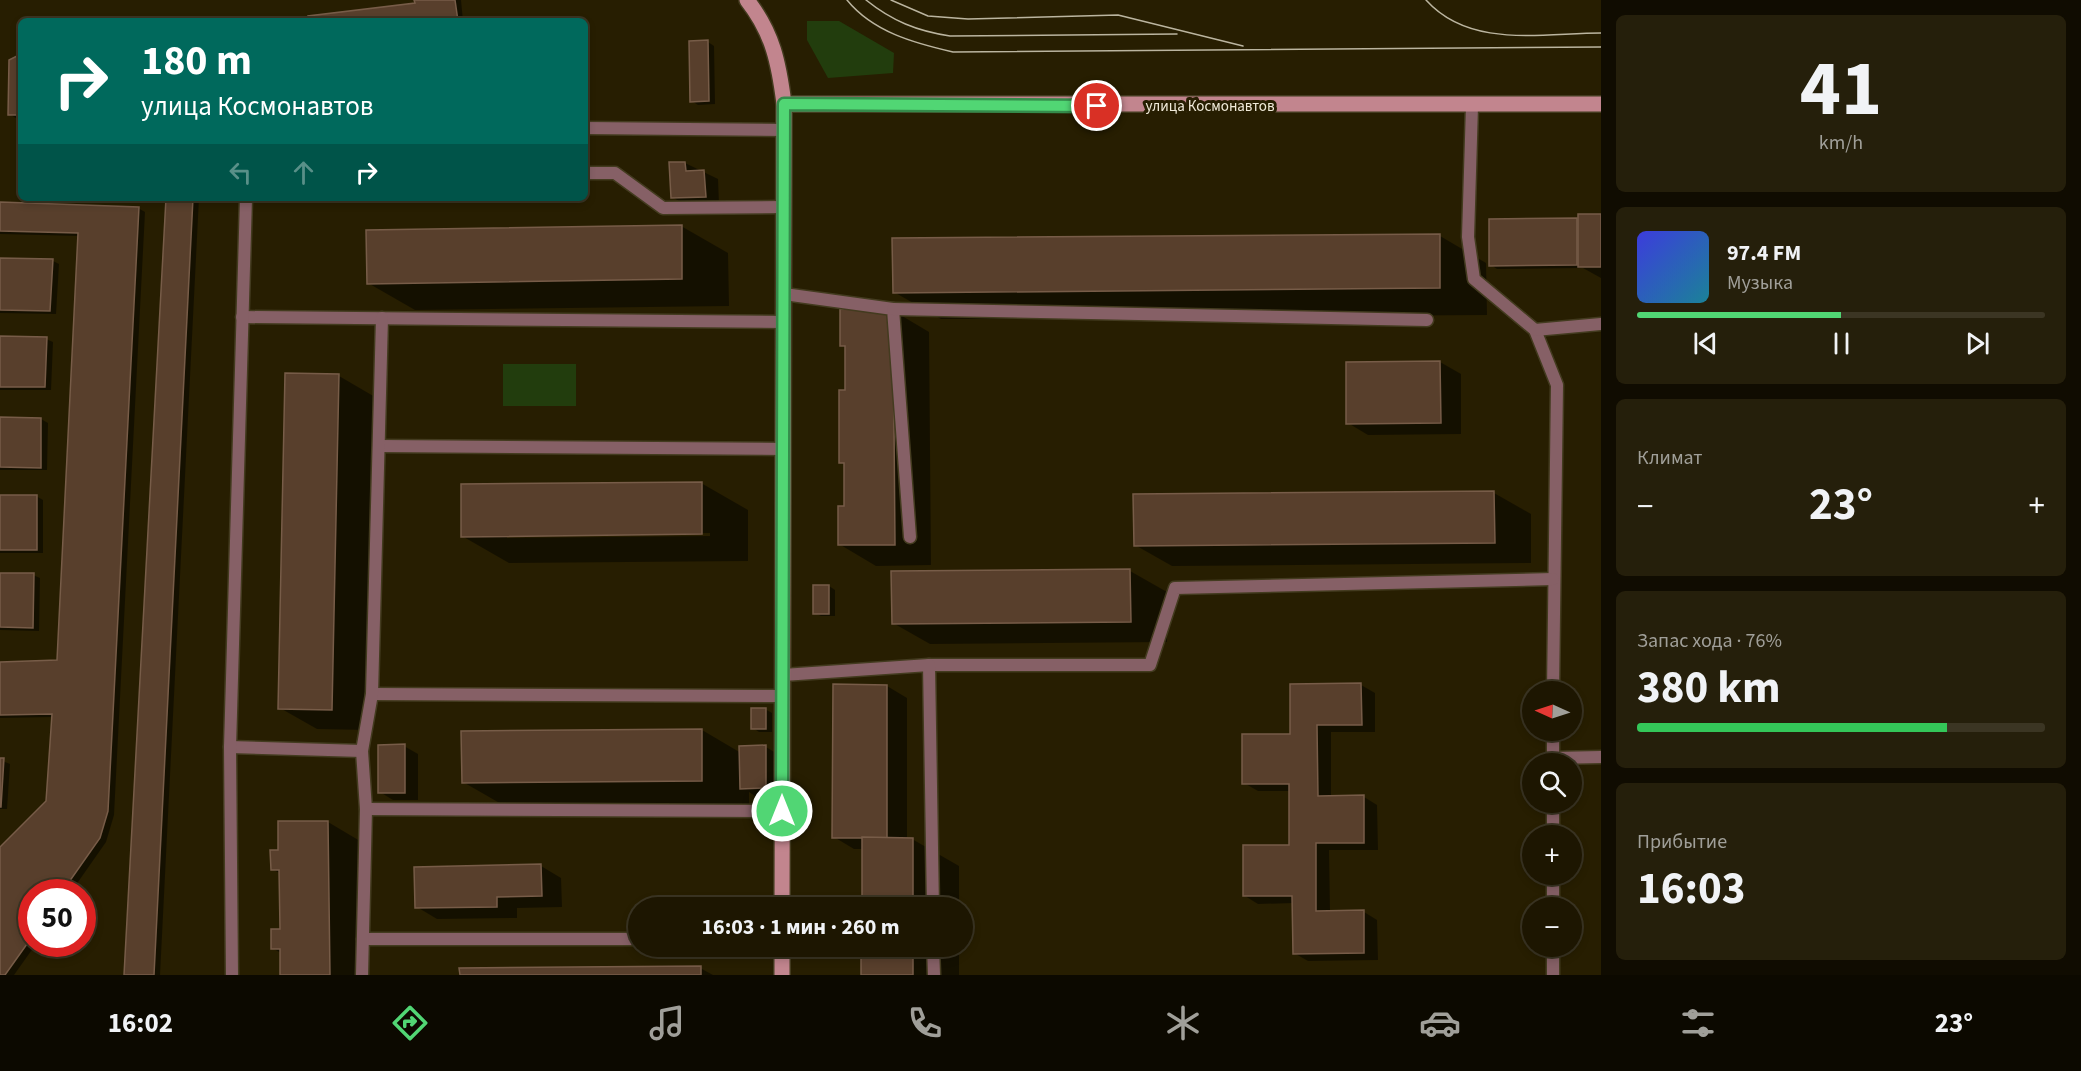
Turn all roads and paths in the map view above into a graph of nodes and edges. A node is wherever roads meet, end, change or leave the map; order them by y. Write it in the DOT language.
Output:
graph roads {
  1 [pos="747,0"];
  2 [pos="784,104"];
  3 [pos="1601,104"];
  4 [pos="1472,106"];
  5 [pos="588,128"];
  6 [pos="784,130"];
  7 [pos="588,173"];
  8 [pos="246,201"];
  9 [pos="783,207"];
  10 [pos="784,294"];
  11 [pos="893,309"];
  12 [pos="242,317"];
  13 [pos="382,318"];
  14 [pos="1427,320"];
  15 [pos="784,322"];
  16 [pos="1601,324"];
  17 [pos="1535,330"];
  18 [pos="380,446"];
  19 [pos="784,449"];
  20 [pos="910,537"];
  21 [pos="1553,579"];
  22 [pos="929,665"];
  23 [pos="783,675"];
  24 [pos="1553,681"];
  25 [pos="372,694"];
  26 [pos="783,696"];
  27 [pos="230,747"];
  28 [pos="362,751"];
  29 [pos="1601,757"];
  30 [pos="1582,759"];
  31 [pos="366,809"];
  32 [pos="782,811"];
  33 [pos="782,897"];
  34 [pos="933,897"];
  35 [pos="363,939"];
  36 [pos="628,939"];
  37 [pos="782,957"];
  38 [pos="933,957"];
  39 [pos="1553,957"];
  40 [pos="232,975"];
  41 [pos="362,975"];
  42 [pos="782,975"];
  43 [pos="934,975"];
  44 [pos="1553,975"];
  1 -- 2 [label="main road"];
  2 -- 4 [label="main road, улица Космонавтов"];
  2 -- 6 [label="main road"];
  3 -- 4 [label="main road, улица Космонавтов"];
  4 -- 17 [label="lane"];
  5 -- 6 [label="lane"];
  6 -- 9 [label="main road"];
  7 -- 9 [label="lane"];
  8 -- 12 [label="lane"];
  9 -- 10 [label="main road"];
  10 -- 11 [label="lane"];
  10 -- 15 [label="main road"];
  11 -- 14 [label="lane"];
  11 -- 20 [label="lane"];
  12 -- 13 [label="lane"];
  12 -- 27 [label="lane"];
  13 -- 15 [label="lane"];
  13 -- 18 [label="lane"];
  15 -- 19 [label="main road"];
  16 -- 17 [label="lane"];
  17 -- 21 [label="lane"];
  18 -- 19 [label="lane"];
  18 -- 25 [label="lane"];
  19 -- 23 [label="main road"];
  21 -- 22 [label="lane"];
  21 -- 24 [label="lane"];
  22 -- 23 [label="lane"];
  22 -- 34 [label="lane"];
  23 -- 26 [label="main road"];
  25 -- 26 [label="lane"];
  25 -- 28 [label="lane"];
  26 -- 32 [label="main road"];
  27 -- 28 [label="lane"];
  27 -- 40 [label="lane"];
  28 -- 31 [label="lane"];
  29 -- 30 [label="lane"];
  31 -- 32 [label="lane"];
  31 -- 35 [label="lane"];
  32 -- 33 [label="main road"];
  35 -- 36 [label="lane"];
  35 -- 41 [label="lane"];
  37 -- 42 [label="main road"];
  38 -- 43 [label="lane"];
  39 -- 44 [label="lane"];
}
